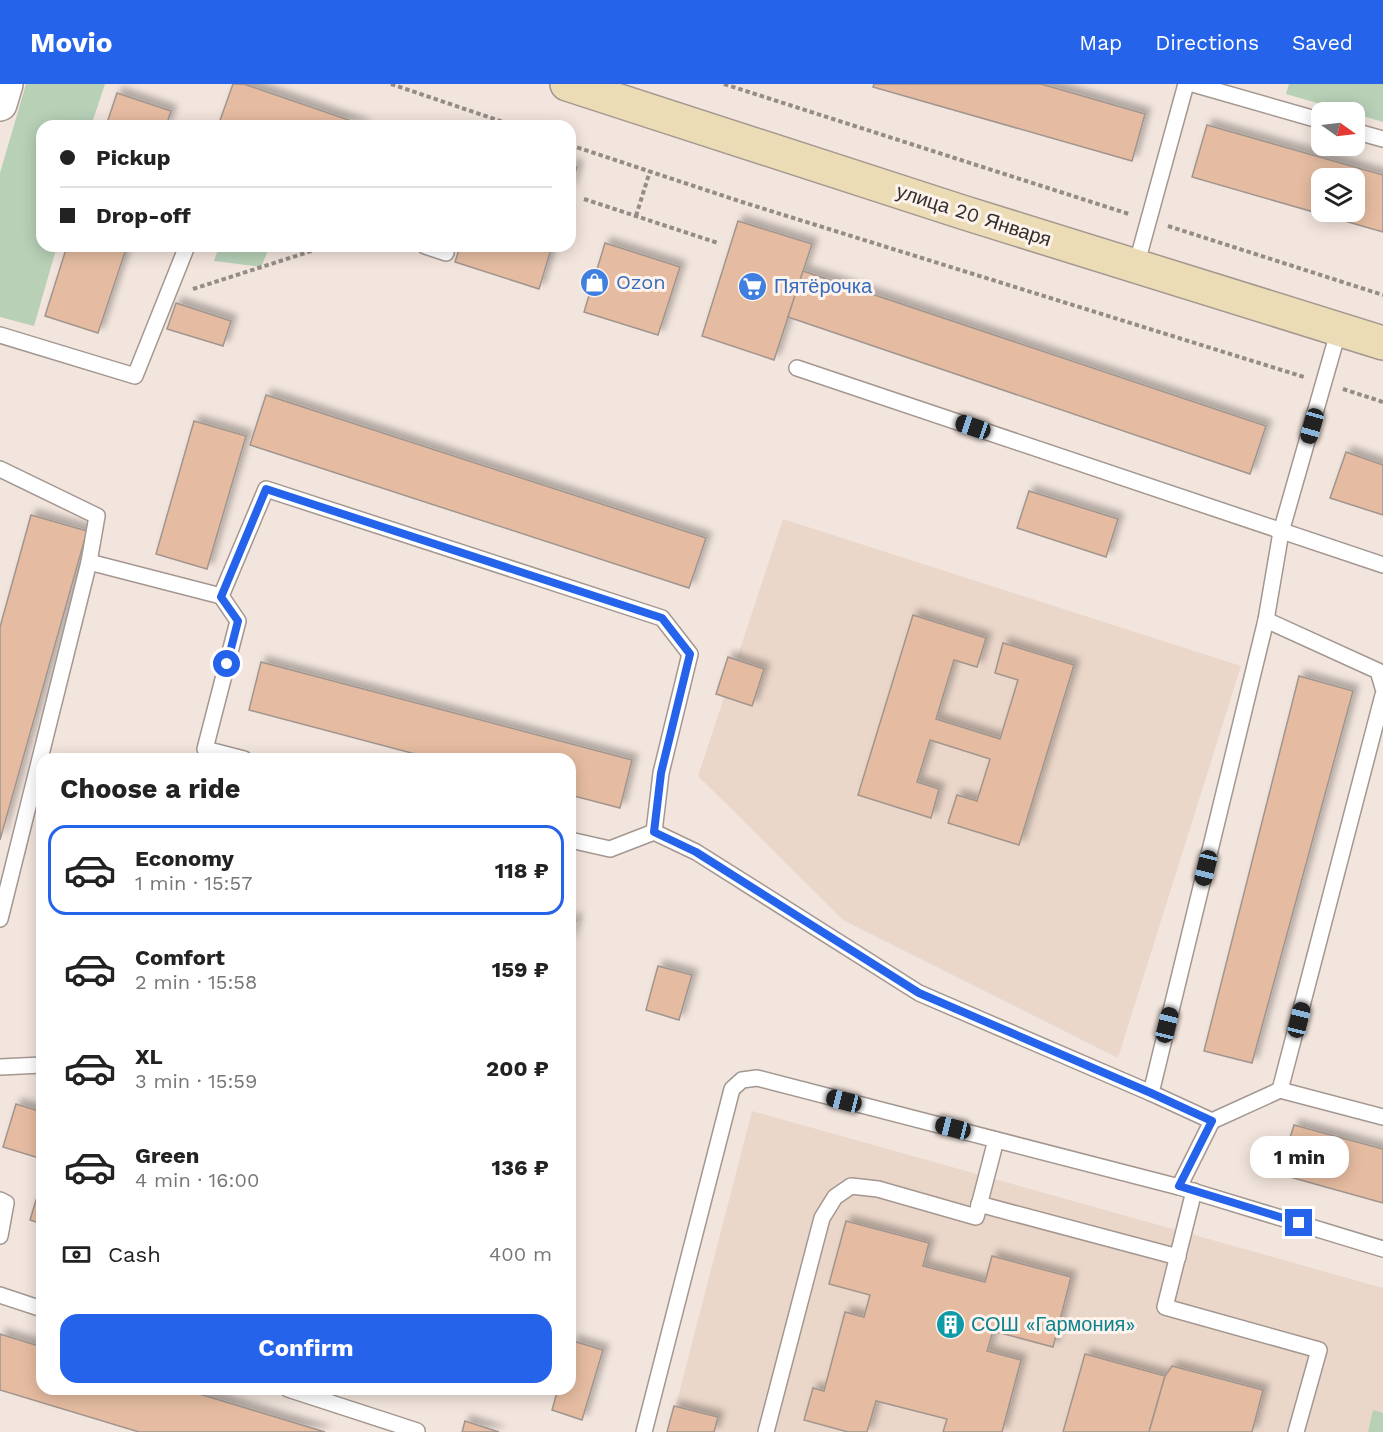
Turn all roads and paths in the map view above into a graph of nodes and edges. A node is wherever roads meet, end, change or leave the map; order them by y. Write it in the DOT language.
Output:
graph roads {
  1 [pos="6,84"];
  2 [pos="391,84"];
  3 [pos="567,84"];
  4 [pos="724,84"];
  5 [pos="1186,84"];
  6 [pos="1193,84"];
  7 [pos="0,104"];
  8 [pos="1311,119"];
  9 [pos="497,120"];
  10 [pos="1365,134"];
  11 [pos="1383,139"];
  12 [pos="576,146"];
  13 [pos="650,171"];
  14 [pos="584,199"];
  15 [pos="636,216"];
  16 [pos="1149,220"];
  17 [pos="718,243"];
  18 [pos="185,252"];
  19 [pos="308,252"];
  20 [pos="443,252"];
  21 [pos="446,253"];
  22 [pos="1136,266"];
  23 [pos="1383,295"];
  24 [pos="166,298"];
  25 [pos="1339,329"];
  26 [pos="0,335"];
  27 [pos="1383,343"];
  28 [pos="797,368"];
  29 [pos="1324,384"];
  30 [pos="1383,402"];
  31 [pos="0,469"];
  32 [pos="1281,532"];
  33 [pos="89,562"];
  34 [pos="1383,565"];
  35 [pos="221,597"];
  36 [pos="1266,620"];
  37 [pos="1383,688"];
  38 [pos="1383,695"];
  39 [pos="42,753"];
  40 [pos="221,753"];
  41 [pos="36,775"];
  42 [pos="654,832"];
  43 [pos="576,841"];
  44 [pos="0,920"];
  45 [pos="36,1065"];
  46 [pos="0,1067"];
  47 [pos="1280,1090"];
  48 [pos="1151,1093"];
  49 [pos="1383,1117"];
  50 [pos="1212,1121"];
  51 [pos="996,1140"];
  52 [pos="1187,1189"];
  53 [pos="0,1200"];
  54 [pos="979,1204"];
  55 [pos="0,1236"];
  56 [pos="1383,1249"];
  57 [pos="1178,1257"];
  58 [pos="0,1295"];
  59 [pos="36,1307"];
  60 [pos="306,1395"];
  61 [pos="417,1431"];
  62 [pos="644,1432"];
  63 [pos="766,1432"];
  64 [pos="1296,1432"];
  1 -- 7 [label="street"];
  2 -- 9 [label="path"];
  3 -- 22 [label="main road, улица 20 Января"];
  4 -- 16 [label="path"];
  5 -- 16 [label="lane"];
  6 -- 8 [label="lane"];
  10 -- 11 [label="lane"];
  12 -- 13 [label="path"];
  13 -- 15 [label="path"];
  13 -- 29 [label="path"];
  14 -- 15 [label="path"];
  15 -- 17 [label="path"];
  16 -- 22 [label="lane"];
  16 -- 23 [label="path"];
  18 -- 24 [label="lane"];
  19 -- 24 [label="path"];
  20 -- 21 [label="lane"];
  22 -- 25 [label="main road, улица 20 Января"];
  24 -- 26 [label="lane"];
  25 -- 27 [label="main road, улица 20 Января"];
  25 -- 29 [label="lane"];
  28 -- 32 [label="lane"];
  29 -- 30 [label="path"];
  29 -- 32 [label="lane"];
  31 -- 33 [label="lane"];
  32 -- 34 [label="lane"];
  32 -- 36 [label="lane"];
  33 -- 35 [label="lane"];
  33 -- 39 [label="lane"];
  35 -- 40 [label="lane"];
  35 -- 42 [label="lane"];
  36 -- 37 [label="lane"];
  36 -- 48 [label="lane"];
  38 -- 47 [label="lane"];
  41 -- 44 [label="lane"];
  42 -- 43 [label="lane"];
  42 -- 48 [label="lane"];
  45 -- 46 [label="lane"];
  47 -- 49 [label="lane"];
  47 -- 50 [label="lane"];
  48 -- 50 [label="lane"];
  50 -- 52 [label="lane"];
  51 -- 52 [label="lane"];
  51 -- 54 [label="lane"];
  51 -- 62 [label="lane"];
  52 -- 56 [label="lane"];
  52 -- 57 [label="lane"];
  53 -- 55 [label="lane"];
  54 -- 57 [label="lane"];
  54 -- 63 [label="lane"];
  57 -- 64 [label="lane"];
  58 -- 59 [label="lane"];
  60 -- 61 [label="lane"];
}
